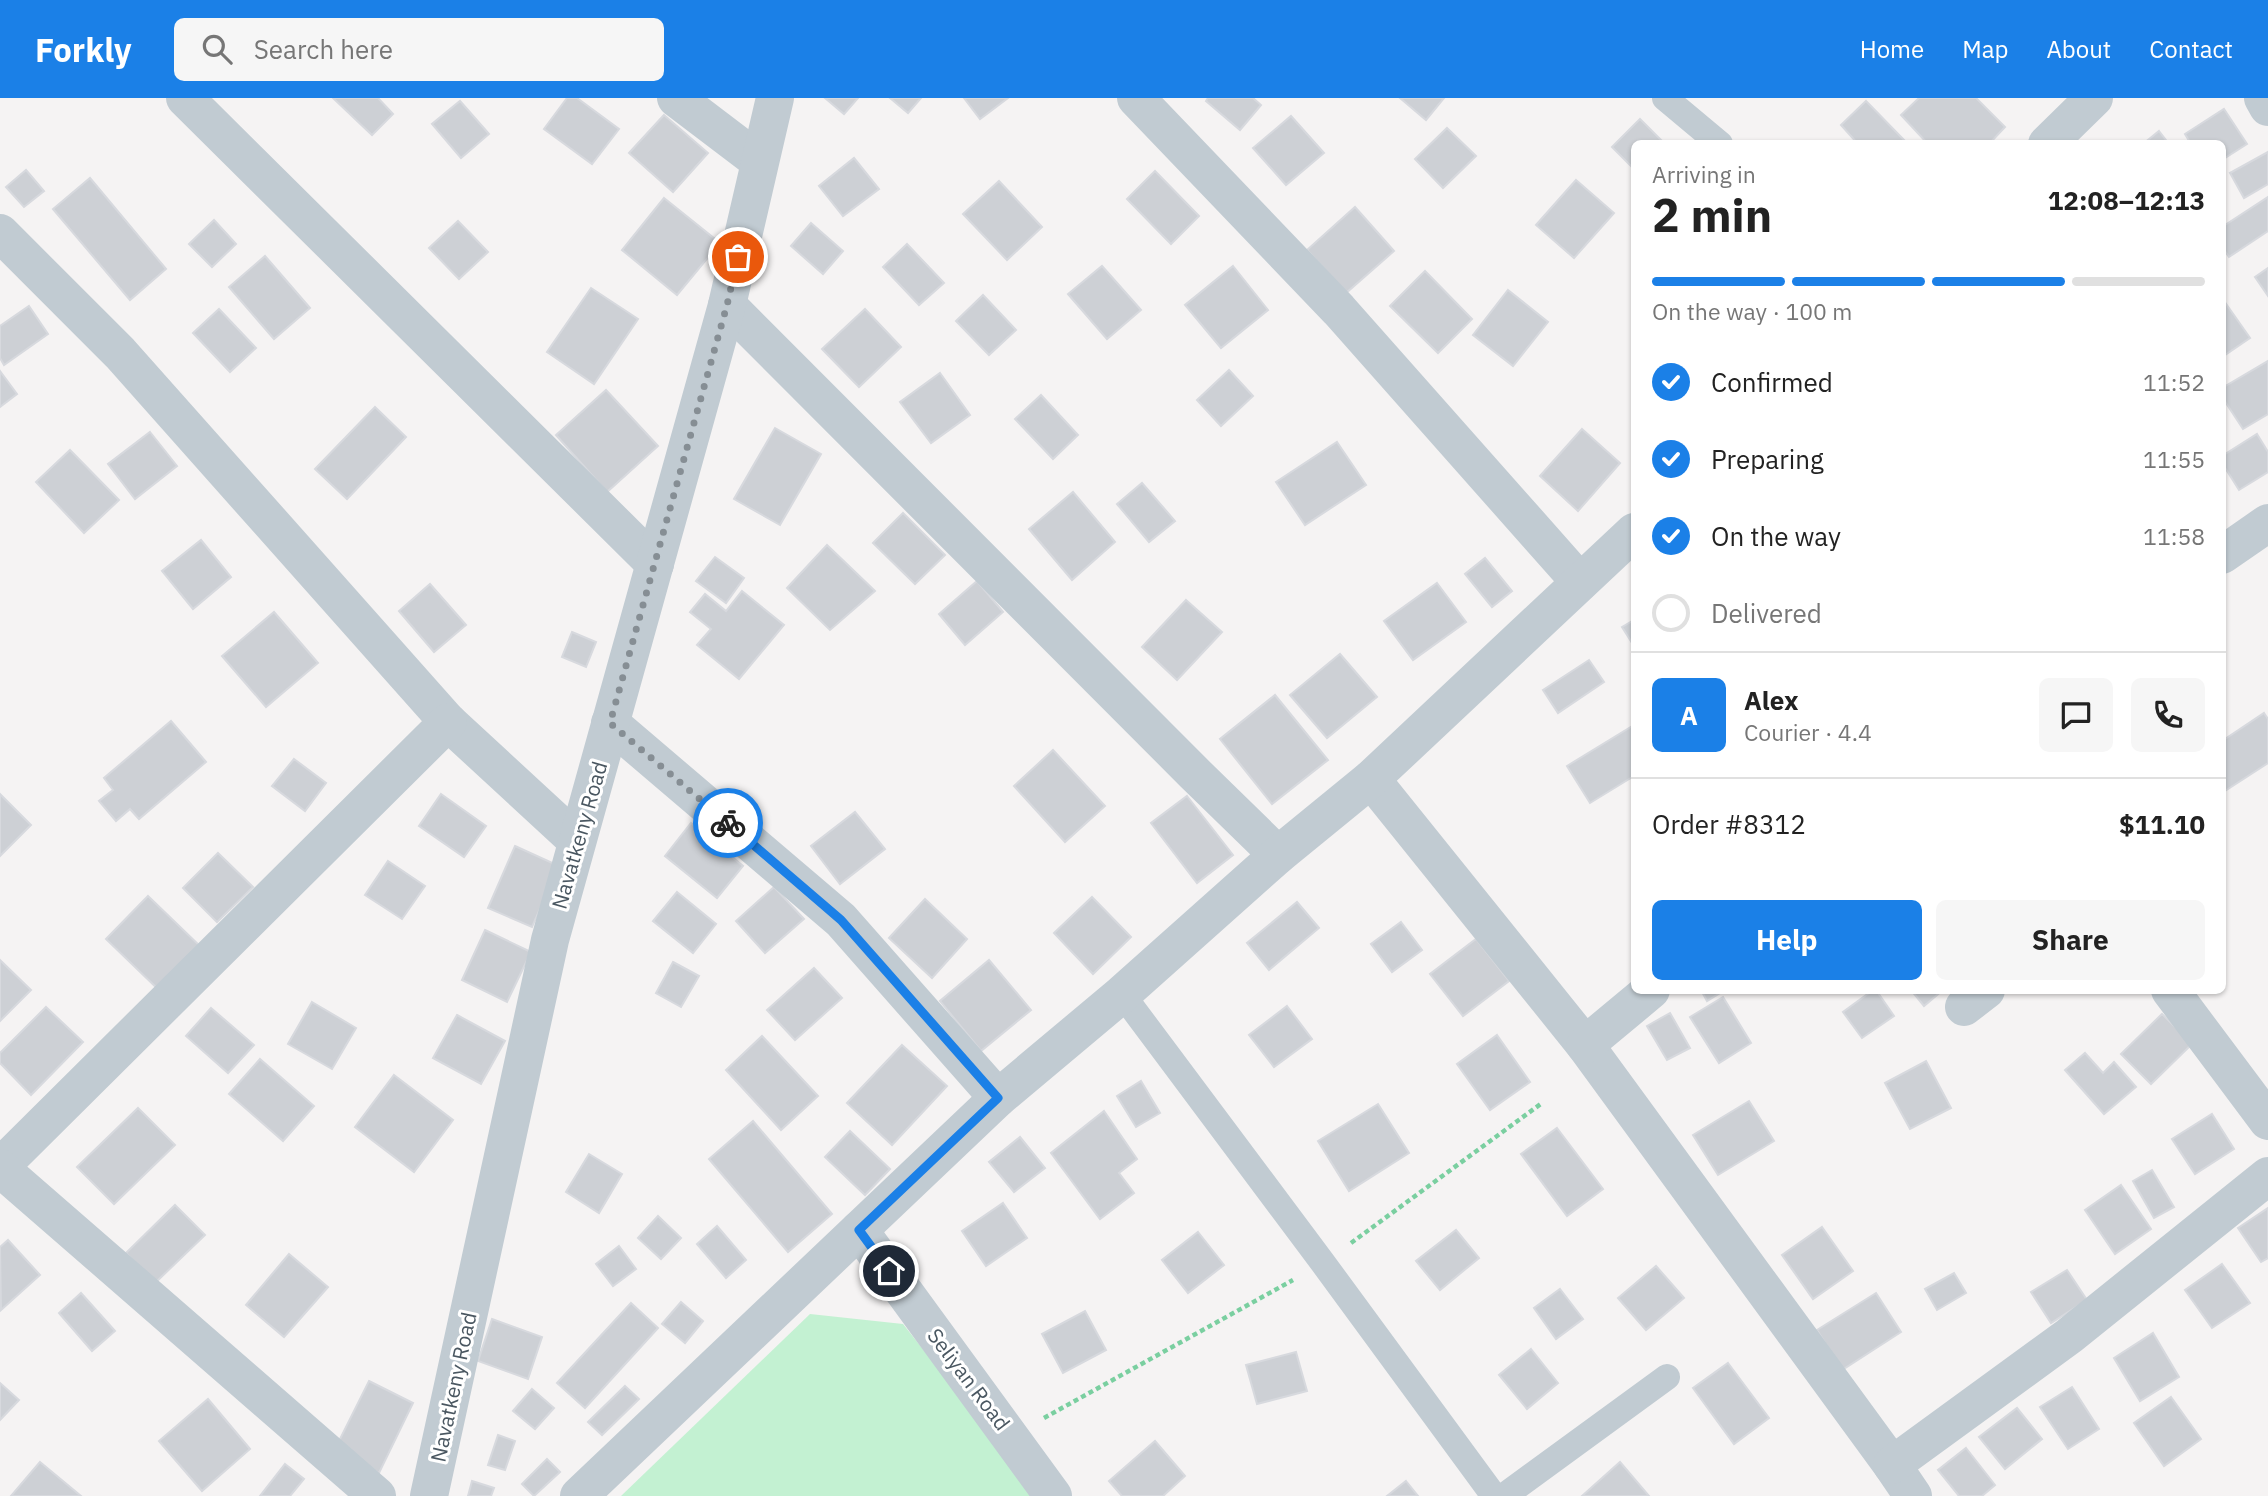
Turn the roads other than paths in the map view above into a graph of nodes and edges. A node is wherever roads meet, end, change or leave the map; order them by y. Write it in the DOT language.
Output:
graph roads {
  1 [pos="185,98"];
  2 [pos="676,98"];
  3 [pos="775,98"];
  4 [pos="1136,98"];
  5 [pos="1665,98"];
  6 [pos="2094,98"];
  7 [pos="2263,98"];
  8 [pos="2268,107"];
  9 [pos="1715,140"];
  10 [pos="2051,140"];
  11 [pos="759,161"];
  12 [pos="0,233"];
  13 [pos="727,305"];
  14 [pos="1631,535"];
  15 [pos="654,564"];
  16 [pos="1580,582"];
  17 [pos="448,722"];
  18 [pos="610,723"];
  19 [pos="1371,779"];
  20 [pos="577,841"];
  21 [pos="1278,855"];
  22 [pos="1122,994"];
  23 [pos="1646,994"];
  24 [pos="2173,994"];
  25 [pos="1585,1045"];
  26 [pos="998,1098"];
  27 [pos="2268,1121"];
  28 [pos="4,1154"];
  29 [pos="2268,1176"];
  30 [pos="859,1230"];
  31 [pos="1667,1377"];
  32 [pos="1892,1465"];
  33 [pos="377,1496"];
  34 [pos="429,1496"];
  35 [pos="579,1496"];
  36 [pos="1053,1496"];
  37 [pos="1494,1496"];
  38 [pos="1504,1496"];
  39 [pos="1913,1496"];
  1 -- 15 [label="street"];
  2 -- 11 [label="street"];
  3 -- 11 [label="street, Navatkeny Road"];
  4 -- 16 [label="street"];
  5 -- 9 [label="lane"];
  6 -- 10 [label="street"];
  7 -- 8 [label="street"];
  11 -- 13 [label="street, Navatkeny Road"];
  12 -- 17 [label="street"];
  13 -- 15 [label="street, Navatkeny Road"];
  13 -- 21 [label="street"];
  14 -- 16 [label="street"];
  15 -- 18 [label="street, Navatkeny Road"];
  16 -- 19 [label="street"];
  17 -- 20 [label="street"];
  17 -- 28 [label="street"];
  18 -- 20 [label="street, Navatkeny Road"];
  18 -- 26 [label="street"];
  19 -- 21 [label="street"];
  19 -- 25 [label="street"];
  20 -- 34 [label="street, Navatkeny Road"];
  21 -- 22 [label="street"];
  22 -- 26 [label="street"];
  22 -- 37 [label="lane"];
  23 -- 25 [label="street"];
  24 -- 27 [label="street"];
  25 -- 32 [label="street"];
  26 -- 30 [label="street"];
  28 -- 33 [label="street"];
  29 -- 32 [label="street"];
  30 -- 35 [label="street"];
  30 -- 36 [label="street, Seliyan Road"];
  31 -- 38 [label="lane"];
  32 -- 39 [label="street"];
}
